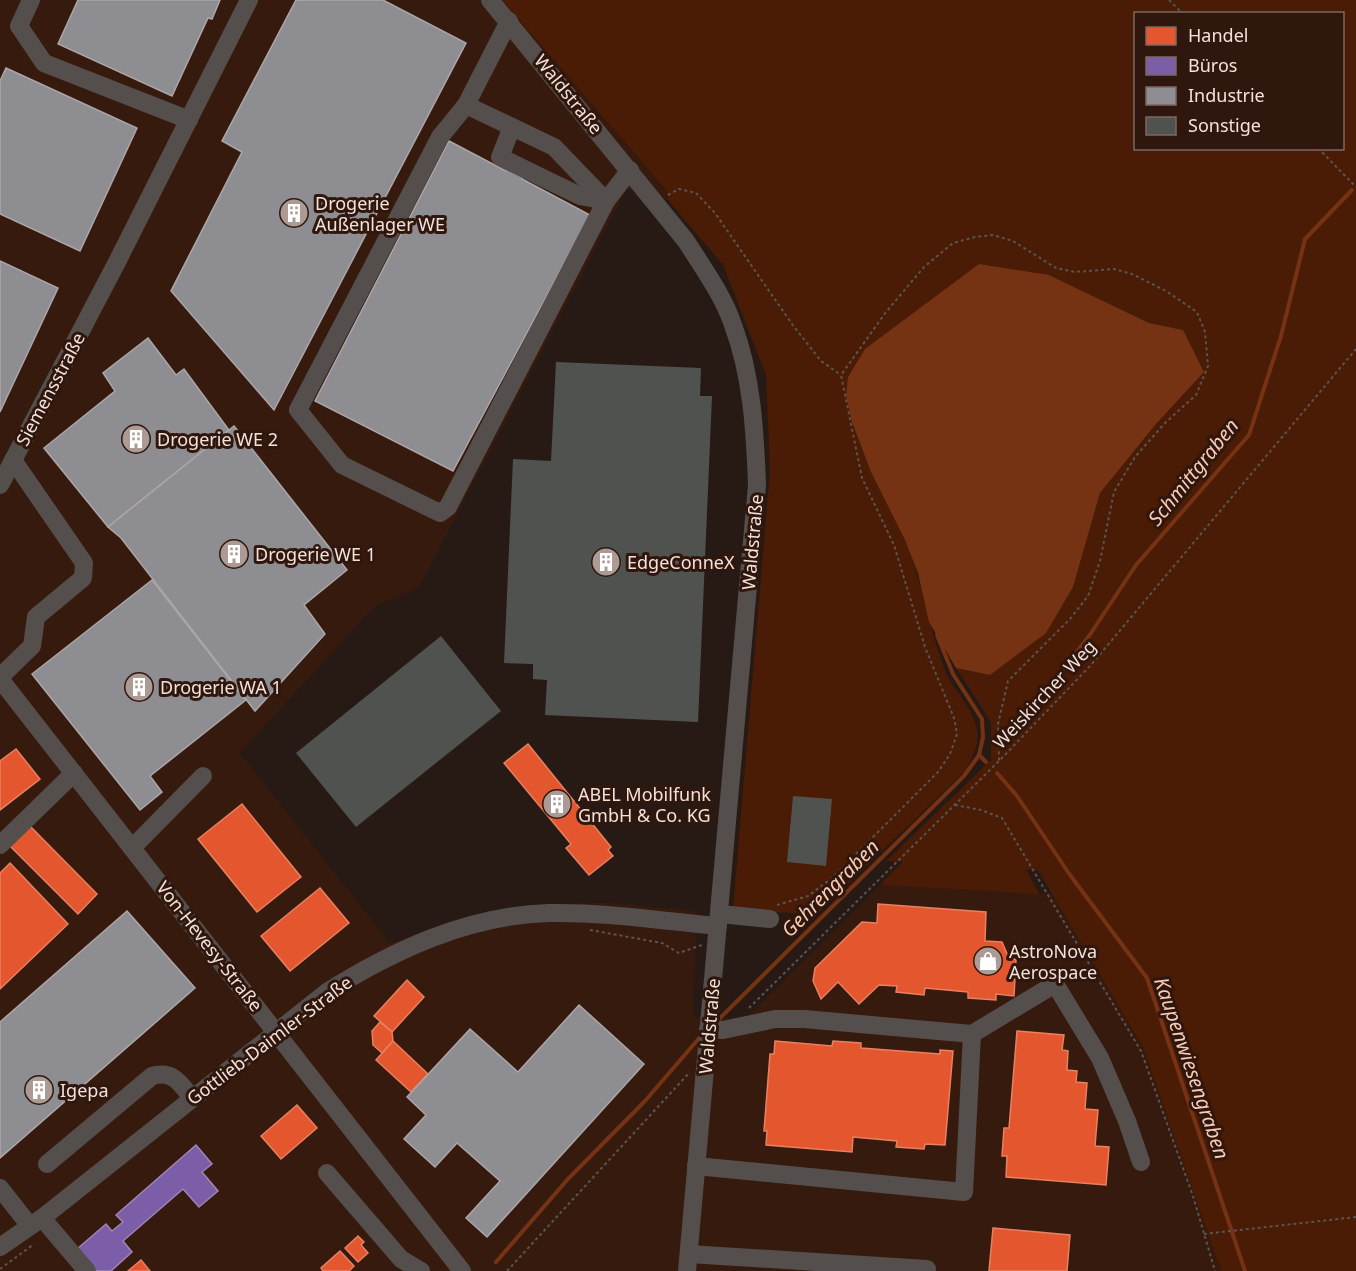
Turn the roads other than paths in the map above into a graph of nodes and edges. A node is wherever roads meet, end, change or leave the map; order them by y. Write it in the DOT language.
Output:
graph roads {
  1 [pos="31,0"];
  2 [pos="249,0"];
  3 [pos="490,0"];
  4 [pos="509,21"];
  5 [pos="466,105"];
  6 [pos="189,120"];
  7 [pos="512,127"];
  8 [pos="630,170"];
  9 [pos="606,201"];
  10 [pos="13,460"];
  11 [pos="0,485"];
  12 [pos="0,678"];
  13 [pos="74,773"];
  14 [pos="203,776"];
  15 [pos="0,845"];
  16 [pos="132,848"];
  17 [pos="772,912"];
  18 [pos="719,920"];
  19 [pos="710,1030"];
  20 [pos="277,1031"];
  21 [pos="972,1034"];
  22 [pos="192,1098"];
  23 [pos="1141,1162"];
  24 [pos="47,1164"];
  25 [pos="696,1166"];
  26 [pos="327,1173"];
  27 [pos="0,1188"];
  28 [pos="41,1224"];
  29 [pos="0,1247"];
  30 [pos="447,1251"];
  31 [pos="688,1262"];
  32 [pos="927,1269"];
  33 [pos="87,1271"];
  34 [pos="421,1271"];
  35 [pos="428,1271"];
  36 [pos="462,1271"];
  1 -- 6 [label="street"];
  2 -- 6 [label="street"];
  3 -- 4 [label="street, Waldstraße"];
  4 -- 5 [label="street"];
  4 -- 8 [label="street, Waldstraße"];
  5 -- 7 [label="street"];
  5 -- 9 [label="street"];
  6 -- 10 [label="street, Siemensstraße"];
  7 -- 9 [label="street"];
  7 -- 9 [label="street"];
  8 -- 9 [label="street"];
  8 -- 18 [label="street, Waldstraße"];
  10 -- 11 [label="street, Siemensstraße"];
  10 -- 12 [label="street"];
  12 -- 13 [label="street, Von-Hevesy-Straße"];
  13 -- 15 [label="street"];
  13 -- 16 [label="street, Von-Hevesy-Straße"];
  14 -- 16 [label="street"];
  16 -- 20 [label="street, Von-Hevesy-Straße"];
  17 -- 18 [label="street, Gottlieb-Daimler-Straße"];
  18 -- 19 [label="street, Waldstraße"];
  18 -- 20 [label="street, Gottlieb-Daimler-Straße"];
  19 -- 21 [label="street"];
  19 -- 25 [label="street, Waldstraße"];
  20 -- 22 [label="street, Gottlieb-Daimler-Straße"];
  20 -- 30 [label="street, Von-Hevesy-Straße"];
  21 -- 23 [label="street"];
  21 -- 25 [label="street"];
  22 -- 24 [label="street"];
  22 -- 28 [label="street, Gottlieb-Daimler-Straße"];
  25 -- 31 [label="street, Waldstraße"];
  26 -- 34 [label="street"];
  27 -- 28 [label="street"];
  28 -- 29 [label="street, Gottlieb-Daimler-Straße"];
  28 -- 33 [label="street"];
  30 -- 35 [label="street"];
  30 -- 36 [label="street, Von-Hevesy-Straße"];
  31 -- 32 [label="street"];
}
